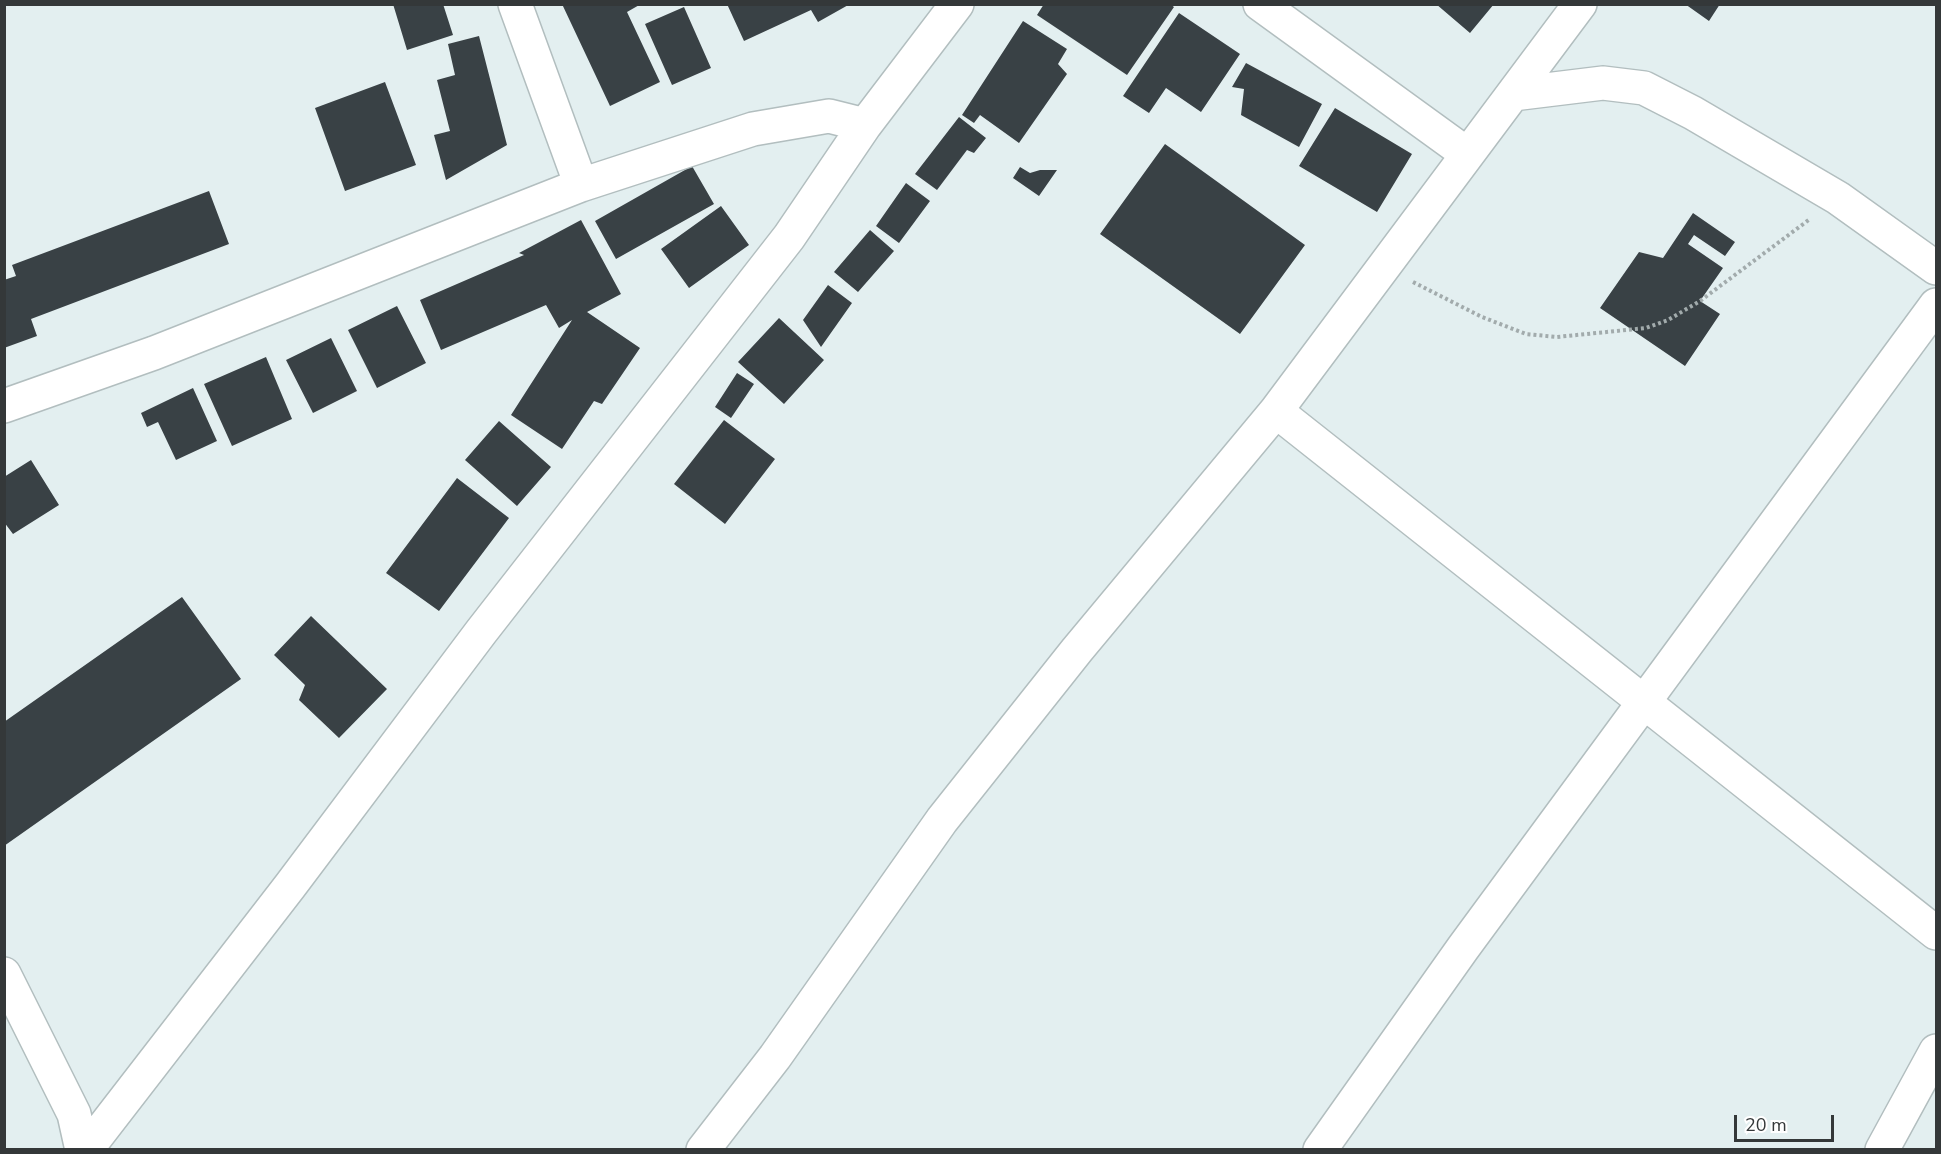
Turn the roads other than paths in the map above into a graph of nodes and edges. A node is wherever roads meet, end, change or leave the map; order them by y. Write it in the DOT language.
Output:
graph roads {
  1 [pos="515,4"];
  2 [pos="957,4"];
  3 [pos="1260,4"];
  4 [pos="1580,4"];
  5 [pos="1513,94"];
  6 [pos="865,125"];
  7 [pos="1467,154"];
  8 [pos="581,185"];
  9 [pos="1936,268"];
  10 [pos="1936,305"];
  11 [pos="4,406"];
  12 [pos="1276,411"];
  13 [pos="1644,703"];
  14 [pos="1936,933"];
  15 [pos="4,974"];
  16 [pos="1936,1051"];
  17 [pos="84,1149"];
  18 [pos="704,1149"];
  19 [pos="1320,1149"];
  20 [pos="1882,1149"];
  1 -- 8 [label="street"];
  2 -- 6 [label="street"];
  3 -- 7 [label="street"];
  4 -- 5 [label="street"];
  5 -- 7 [label="street"];
  5 -- 9 [label="street"];
  6 -- 8 [label="street"];
  6 -- 17 [label="street"];
  7 -- 12 [label="street"];
  8 -- 11 [label="street"];
  10 -- 13 [label="street"];
  12 -- 13 [label="street"];
  12 -- 18 [label="street"];
  13 -- 14 [label="street"];
  13 -- 19 [label="street"];
  15 -- 17 [label="street"];
  16 -- 20 [label="street"];
}
